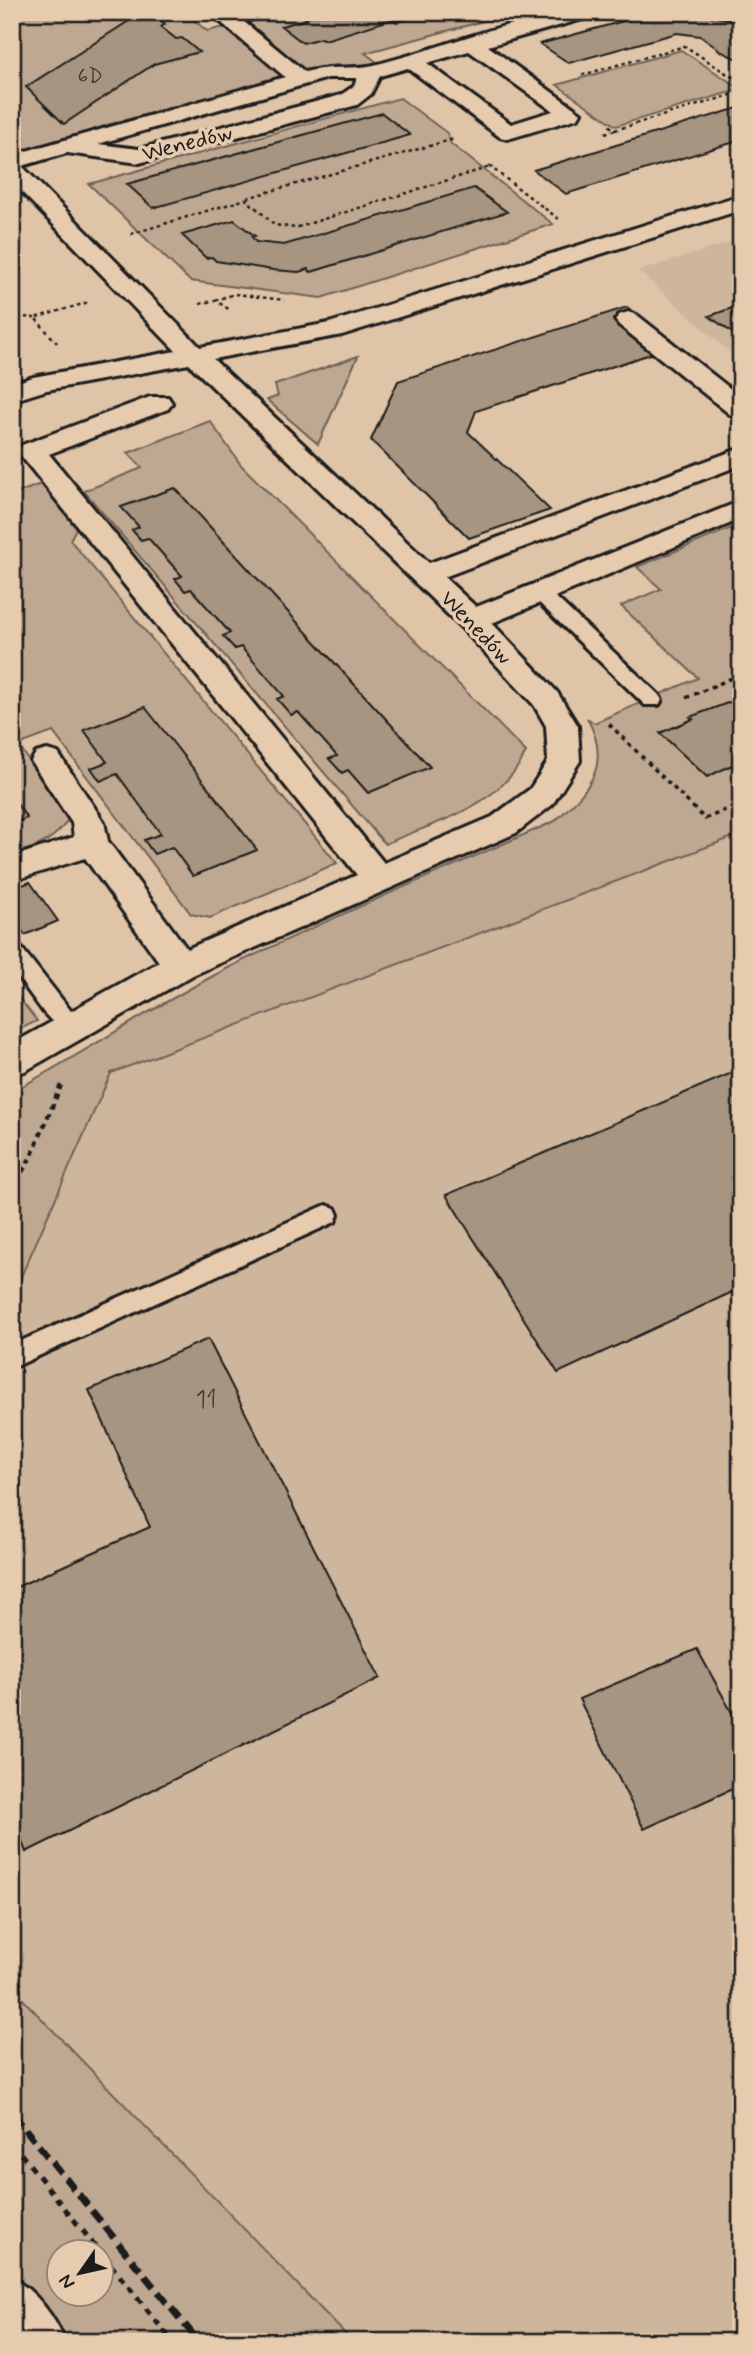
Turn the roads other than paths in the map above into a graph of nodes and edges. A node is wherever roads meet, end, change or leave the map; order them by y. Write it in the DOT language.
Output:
graph roads {
  1 [pos="268,12"];
  2 [pos="586,12"];
  3 [pos="225,17"];
  4 [pos="471,43"];
  5 [pos="410,60"];
  6 [pos="371,72"];
  7 [pos="301,79"];
  8 [pos="68,147"];
  9 [pos="12,162"];
  10 [pos="12,169"];
  11 [pos="741,202"];
  12 [pos="628,320"];
  13 [pos="195,356"];
  14 [pos="12,393"];
  15 [pos="159,403"];
  16 [pos="741,410"];
  17 [pos="22,455"];
  18 [pos="741,456"];
  19 [pos="741,509"];
  20 [pos="425,574"];
  21 [pos="539,592"];
  22 [pos="472,620"];
  23 [pos="652,700"];
  24 [pos="47,761"];
  25 [pos="93,843"];
  26 [pos="12,869"];
  27 [pos="380,880"];
  28 [pos="12,952"];
  29 [pos="181,966"];
  30 [pos="73,1029"];
  31 [pos="12,1061"];
  32 [pos="326,1215"];
  33 [pos="12,1357"];
  34 [pos="12,2297"];
  35 [pos="47,2342"];
  1 -- 3 [label="lane"];
  2 -- 4 [label="street, Wenedów"];
  3 -- 7 [label="street"];
  4 -- 5 [label="street, Wenedów"];
  4 -- 5 [label="street"];
  5 -- 6 [label="street, Wenedów"];
  6 -- 7 [label="street, Wenedów"];
  6 -- 8 [label="street, Wenedów"];
  7 -- 8 [label="street, Wenedów"];
  8 -- 9 [label="street, Wenedów"];
  10 -- 13 [label="street, Wenedów"];
  11 -- 13 [label="street"];
  12 -- 16 [label="street"];
  13 -- 14 [label="street"];
  13 -- 20 [label="street, Wenedów"];
  15 -- 17 [label="street"];
  17 -- 27 [label="street"];
  18 -- 20 [label="street"];
  19 -- 21 [label="street"];
  20 -- 22 [label="street, Wenedów"];
  21 -- 22 [label="street"];
  21 -- 23 [label="lane"];
  22 -- 27 [label="street, Wenedów"];
  24 -- 25 [label="street"];
  25 -- 26 [label="street"];
  25 -- 29 [label="street"];
  27 -- 29 [label="street, Wenedów"];
  28 -- 30 [label="lane"];
  29 -- 30 [label="street, Wenedów"];
  30 -- 31 [label="street, Wenedów"];
  32 -- 33 [label="lane"];
  34 -- 35 [label="lane"];
}
